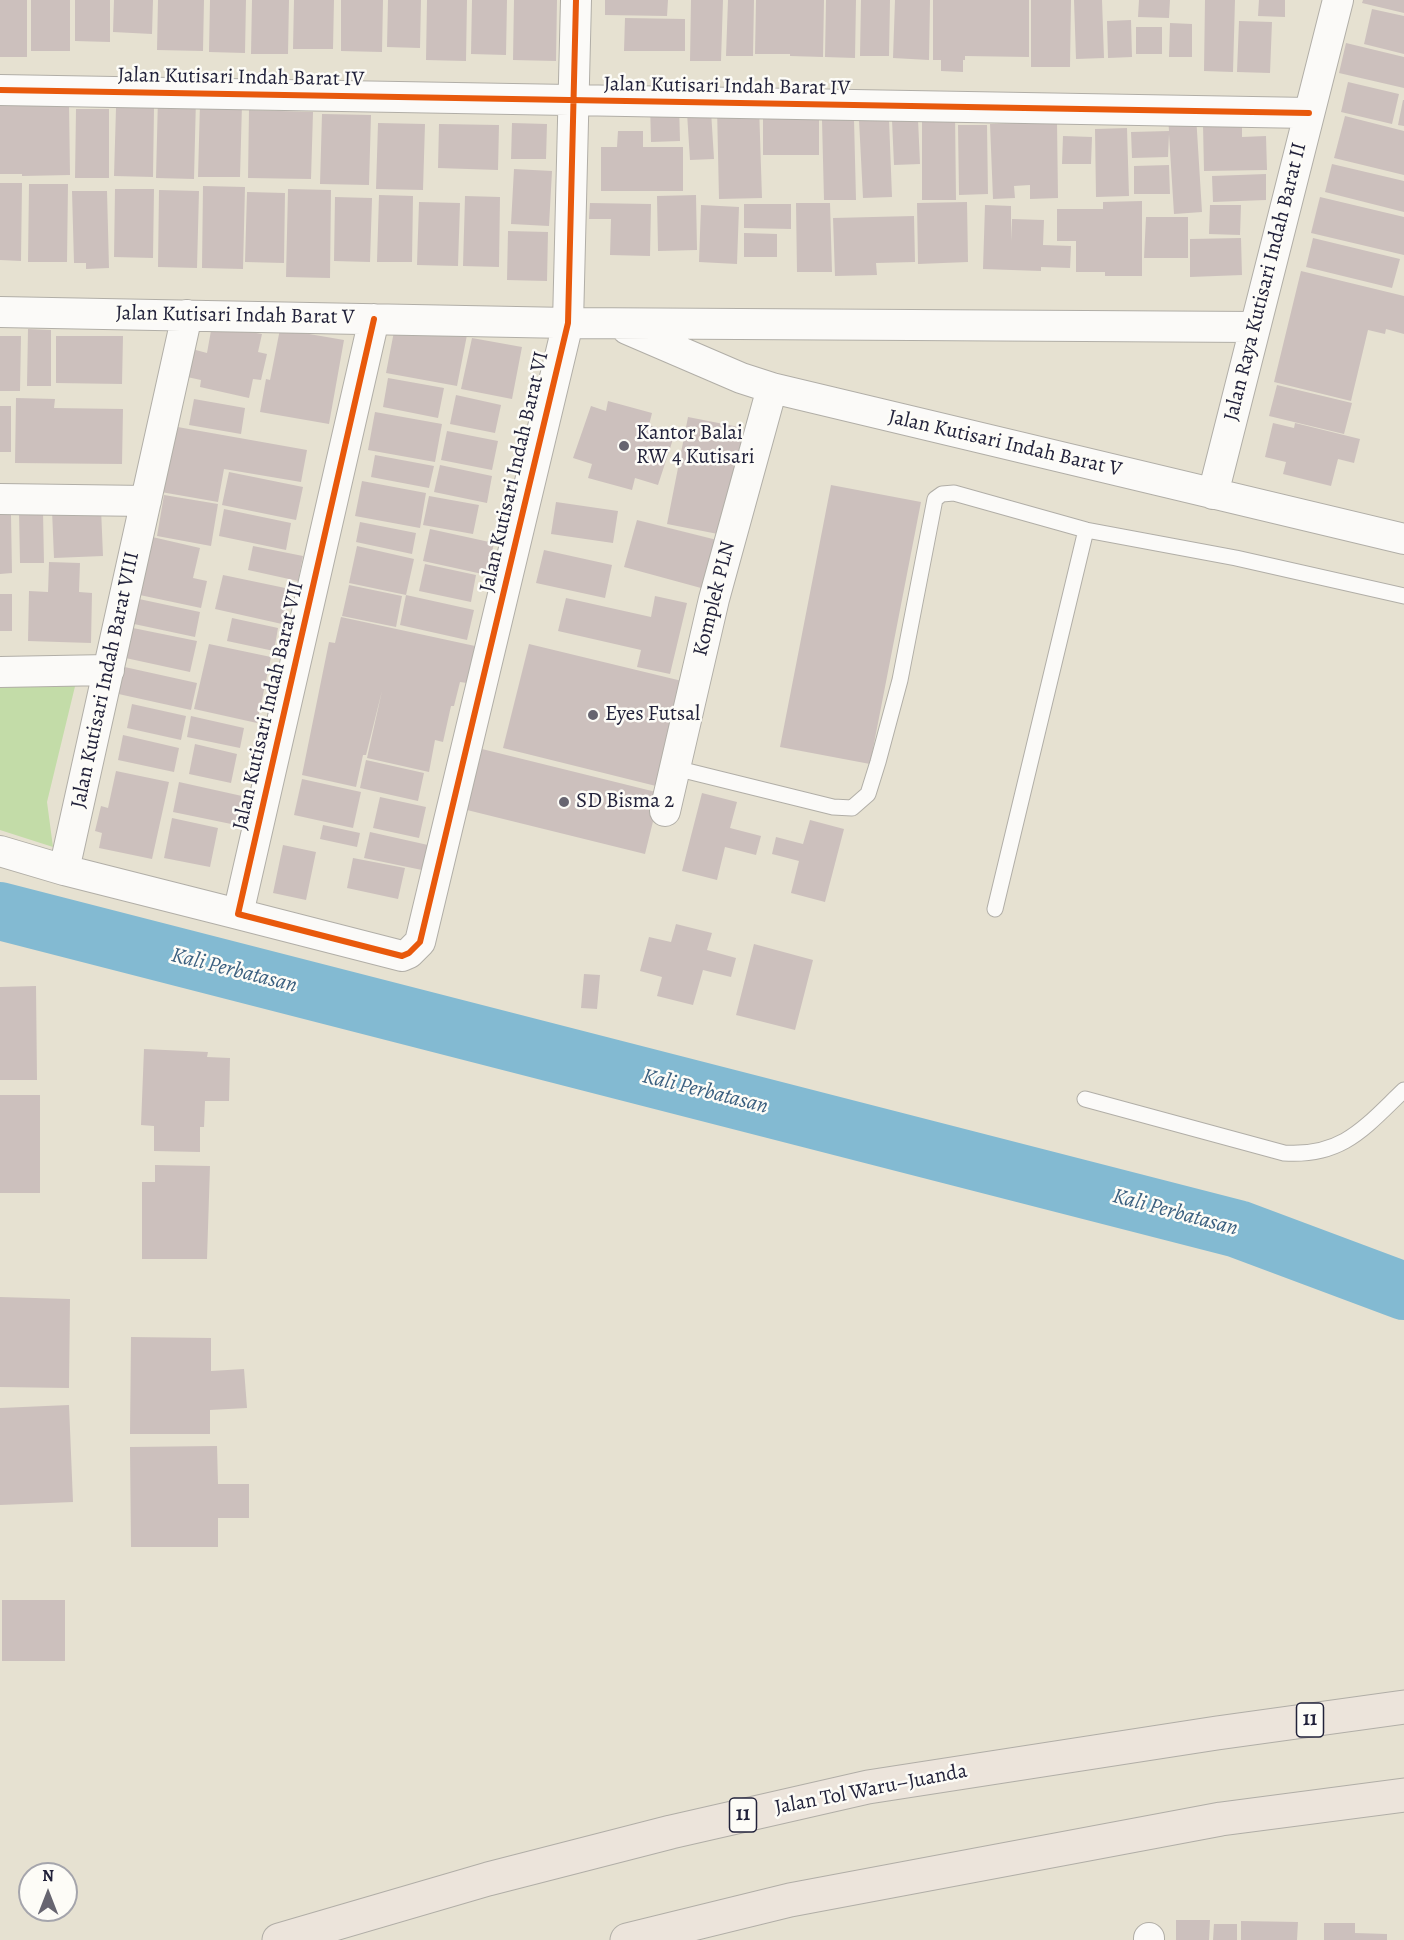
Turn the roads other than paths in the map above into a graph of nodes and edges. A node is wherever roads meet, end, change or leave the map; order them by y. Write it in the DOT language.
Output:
graph roads {
  1 [pos="576,0"];
  2 [pos="1338,0"];
  3 [pos="0,90"];
  4 [pos="574,101"];
  5 [pos="1310,113"];
  6 [pos="0,312"];
  7 [pos="187,315"];
  8 [pos="374,319"];
  9 [pos="568,323"];
  10 [pos="614,323"];
  11 [pos="1255,327"];
  12 [pos="772,388"];
  13 [pos="1213,494"];
  14 [pos="0,499"];
  15 [pos="146,501"];
  16 [pos="1086,530"];
  17 [pos="1404,539"];
  18 [pos="1404,596"];
  19 [pos="109,670"];
  20 [pos="0,672"];
  21 [pos="675,768"];
  22 [pos="665,811"];
  23 [pos="0,851"];
  24 [pos="64,870"];
  25 [pos="995,909"];
  26 [pos="238,914"];
  27 [pos="1404,1090"];
  28 [pos="1085,1099"];
  29 [pos="1404,1707"];
  30 [pos="1404,1795"];
  31 [pos="279,1940"];
  32 [pos="627,1940"];
  1 -- 4 [label="street, Jalan Kutisari Indah Barat VI"];
  2 -- 5 [label="street, Jalan Raya Kutisari Indah Barat II"];
  3 -- 4 [label="street, Jalan Kutisari Indah Barat IV"];
  4 -- 5 [label="street, Jalan Kutisari Indah Barat IV"];
  4 -- 9 [label="street, Jalan Kutisari Indah Barat VI"];
  5 -- 11 [label="street, Jalan Raya Kutisari Indah Barat II"];
  6 -- 7 [label="street, Jalan Kutisari Indah Barat V"];
  7 -- 8 [label="street, Jalan Kutisari Indah Barat V"];
  7 -- 15 [label="street, Jalan Kutisari Indah Barat VIII"];
  8 -- 9 [label="street, Jalan Kutisari Indah Barat V"];
  8 -- 26 [label="street, Jalan Kutisari Indah Barat VII"];
  9 -- 10 [label="street, Jalan Kutisari Indah Barat V"];
  9 -- 26 [label="street, Jalan Kutisari Indah Barat VI"];
  10 -- 11 [label="street, Jalan Kutisari Indah Barat V"];
  10 -- 12 [label="street, Jalan Kutisari Indah Barat V"];
  11 -- 13 [label="street, Jalan Raya Kutisari Indah Barat II"];
  12 -- 13 [label="street, Jalan Kutisari Indah Barat V"];
  12 -- 21 [label="street, Komplek PLN"];
  13 -- 17 [label="street, Jalan Kutisari Indah Barat V"];
  14 -- 15 [label="street"];
  15 -- 19 [label="street, Jalan Kutisari Indah Barat VIII"];
  16 -- 18 [label="lane"];
  16 -- 21 [label="lane"];
  16 -- 25 [label="lane"];
  19 -- 20 [label="street"];
  19 -- 24 [label="street, Jalan Kutisari Indah Barat VIII"];
  21 -- 22 [label="street, Komplek PLN"];
  23 -- 24 [label="street"];
  24 -- 26 [label="street"];
  27 -- 28 [label="lane"];
  29 -- 31 [label="highway, Jalan Tol Waru–Juanda / 11"];
  30 -- 32 [label="highway"];
}
